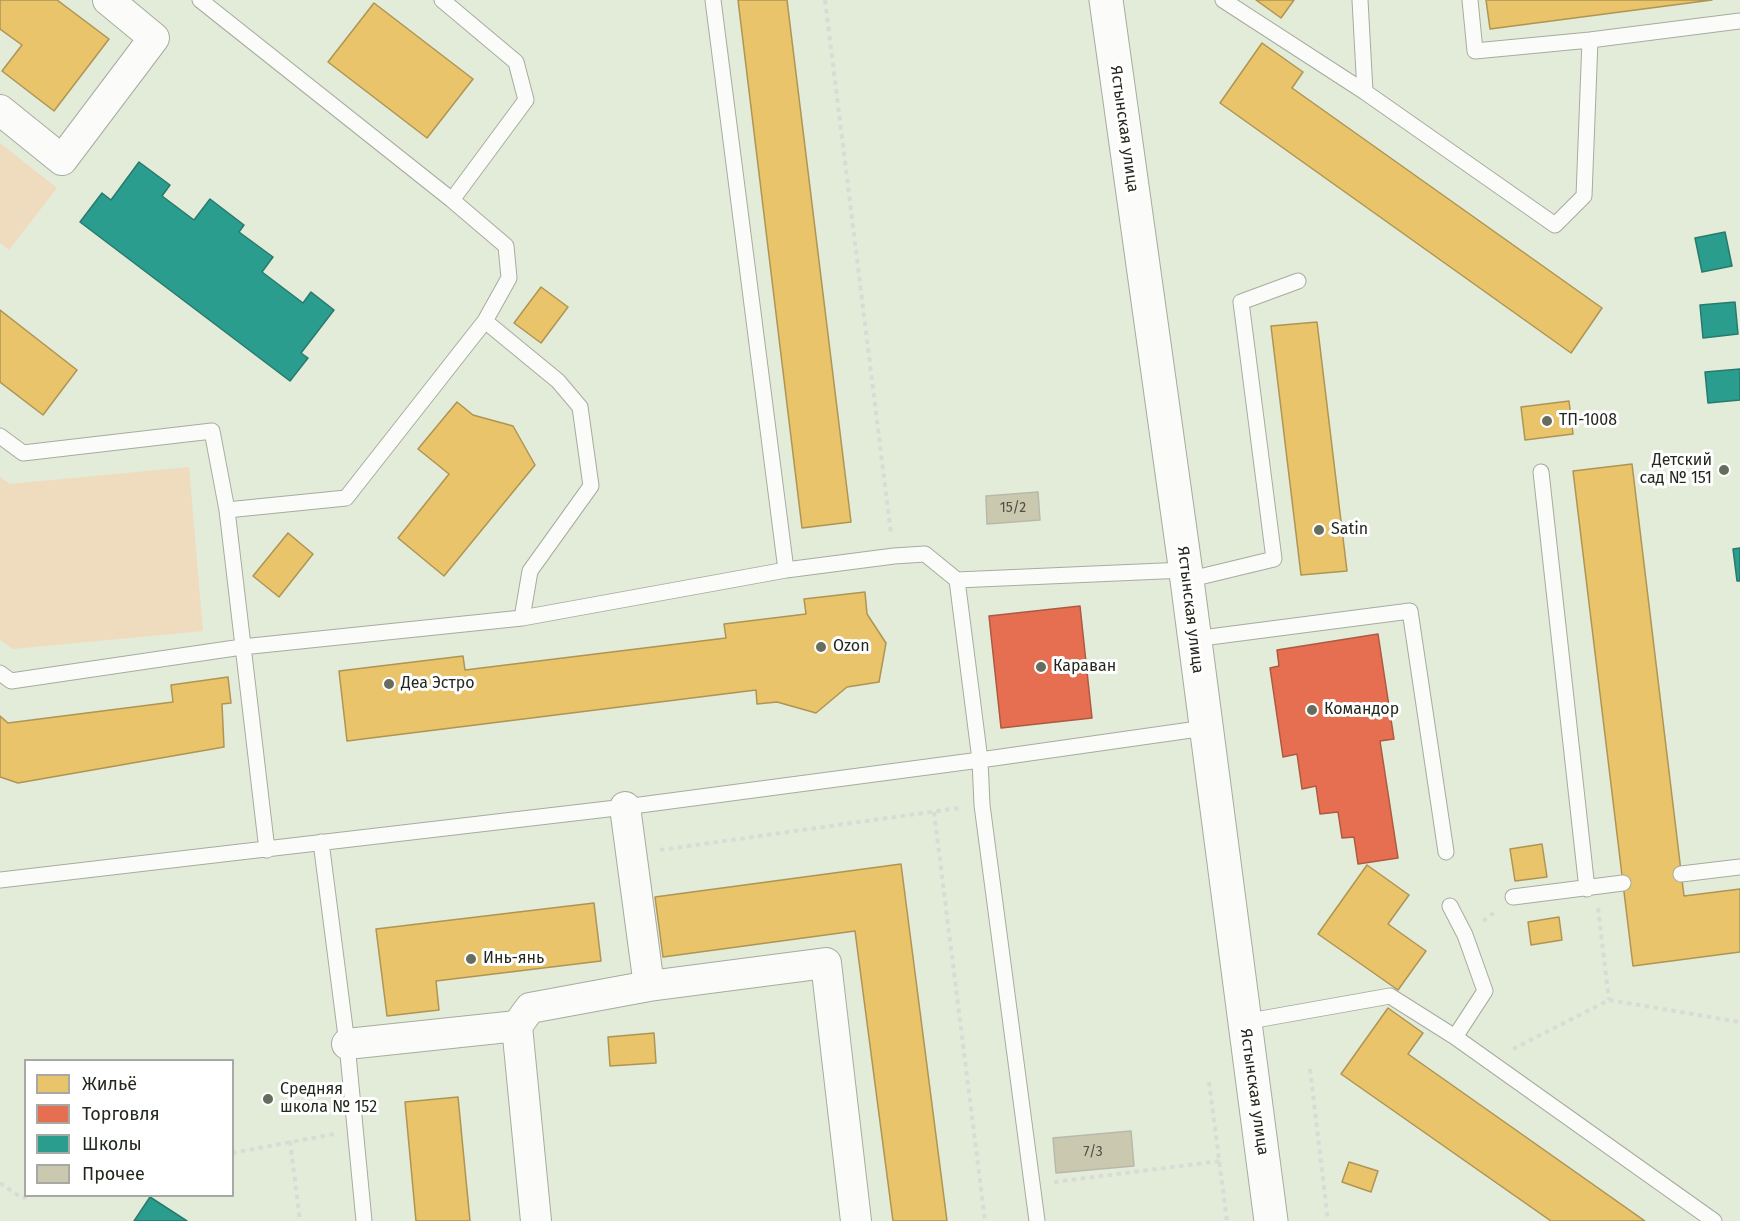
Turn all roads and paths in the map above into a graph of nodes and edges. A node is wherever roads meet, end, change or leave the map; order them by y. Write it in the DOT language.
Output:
graph roads {
  1 [pos="108,0"];
  2 [pos="200,0"];
  3 [pos="442,0"];
  4 [pos="713,0"];
  5 [pos="825,0"];
  6 [pos="1106,0"];
  7 [pos="1223,0"];
  8 [pos="1360,0"];
  9 [pos="1470,0"];
  10 [pos="1740,21"];
  11 [pos="1590,40"];
  12 [pos="1365,92"];
  13 [pos="0,111"];
  14 [pos="452,200"];
  15 [pos="1298,280"];
  16 [pos="484,321"];
  17 [pos="0,436"];
  18 [pos="1541,472"];
  19 [pos="227,510"];
  20 [pos="894,556"];
  21 [pos="786,570"];
  22 [pos="1186,575"];
  23 [pos="957,580"];
  24 [pos="522,618"];
  25 [pos="1194,639"];
  26 [pos="242,647"];
  27 [pos="0,673"];
  28 [pos="1205,728"];
  29 [pos="980,760"];
  30 [pos="626,807"];
  31 [pos="321,842"];
  32 [pos="267,850"];
  33 [pos="1446,852"];
  34 [pos="633,854"];
  35 [pos="1740,867"];
  36 [pos="1681,874"];
  37 [pos="0,880"];
  38 [pos="1623,883"];
  39 [pos="1591,888"];
  40 [pos="1514,897"];
  41 [pos="1450,906"];
  42 [pos="1465,934"];
  43 [pos="649,986"];
  44 [pos="1609,1000"];
  45 [pos="1244,1022"];
  46 [pos="1740,1022"];
  47 [pos="517,1026"];
  48 [pos="1455,1037"];
  49 [pos="347,1044"];
  50 [pos="1488,1062"];
  51 [pos="1310,1069"];
  52 [pos="1209,1082"];
  53 [pos="356,1130"];
  54 [pos="290,1141"];
  55 [pos="234,1153"];
  56 [pos="1220,1161"];
  57 [pos="0,1183"];
  58 [pos="1032,1185"];
  59 [pos="27,1197"];
  60 [pos="300,1221"];
  61 [pos="364,1221"];
  62 [pos="536,1221"];
  63 [pos="856,1221"];
  64 [pos="985,1221"];
  65 [pos="1036,1221"];
  66 [pos="1227,1221"];
  67 [pos="1271,1221"];
  68 [pos="1328,1221"];
  69 [pos="1714,1221"];
  1 -- 13 [label="street"];
  2 -- 14 [label="lane"];
  3 -- 14 [label="lane"];
  4 -- 21 [label="lane"];
  5 -- 20 [label="path"];
  6 -- 22 [label="main road, Ястынская улица"];
  7 -- 12 [label="lane"];
  8 -- 12 [label="lane"];
  9 -- 11 [label="lane"];
  10 -- 11 [label="lane"];
  11 -- 12 [label="lane"];
  14 -- 16 [label="lane"];
  15 -- 22 [label="lane"];
  16 -- 19 [label="lane"];
  16 -- 24 [label="lane"];
  17 -- 19 [label="lane"];
  18 -- 39 [label="lane"];
  19 -- 26 [label="lane"];
  20 -- 21 [label="lane"];
  20 -- 23 [label="lane"];
  21 -- 24 [label="lane"];
  22 -- 23 [label="lane"];
  22 -- 25 [label="main road, Ястынская улица"];
  23 -- 29 [label="lane"];
  24 -- 26 [label="lane"];
  25 -- 28 [label="main road, Ястынская улица"];
  25 -- 33 [label="lane"];
  26 -- 27 [label="lane"];
  26 -- 32 [label="lane"];
  28 -- 29 [label="lane"];
  28 -- 45 [label="main road, Ястынская улица"];
  29 -- 30 [label="lane"];
  29 -- 58 [label="lane"];
  30 -- 31 [label="lane"];
  30 -- 34 [label="street"];
  31 -- 32 [label="lane"];
  31 -- 49 [label="lane"];
  32 -- 37 [label="lane"];
  34 -- 43 [label="street"];
  34 -- 64 [label="path"];
  35 -- 36 [label="lane"];
  38 -- 39 [label="lane"];
  39 -- 40 [label="lane"];
  39 -- 44 [label="path"];
  40 -- 42 [label="path"];
  41 -- 42 [label="lane"];
  42 -- 48 [label="lane"];
  43 -- 47 [label="street"];
  43 -- 63 [label="street"];
  44 -- 46 [label="path"];
  44 -- 50 [label="path"];
  45 -- 48 [label="lane"];
  45 -- 67 [label="main road, Ястынская улица"];
  47 -- 49 [label="street"];
  47 -- 62 [label="street"];
  48 -- 50 [label="lane"];
  49 -- 53 [label="lane"];
  50 -- 69 [label="lane"];
  51 -- 68 [label="path"];
  52 -- 56 [label="path"];
  53 -- 54 [label="path"];
  53 -- 61 [label="lane"];
  54 -- 55 [label="path"];
  54 -- 60 [label="path"];
  56 -- 58 [label="path"];
  56 -- 66 [label="path"];
  57 -- 59 [label="path"];
  58 -- 65 [label="lane"];
}
